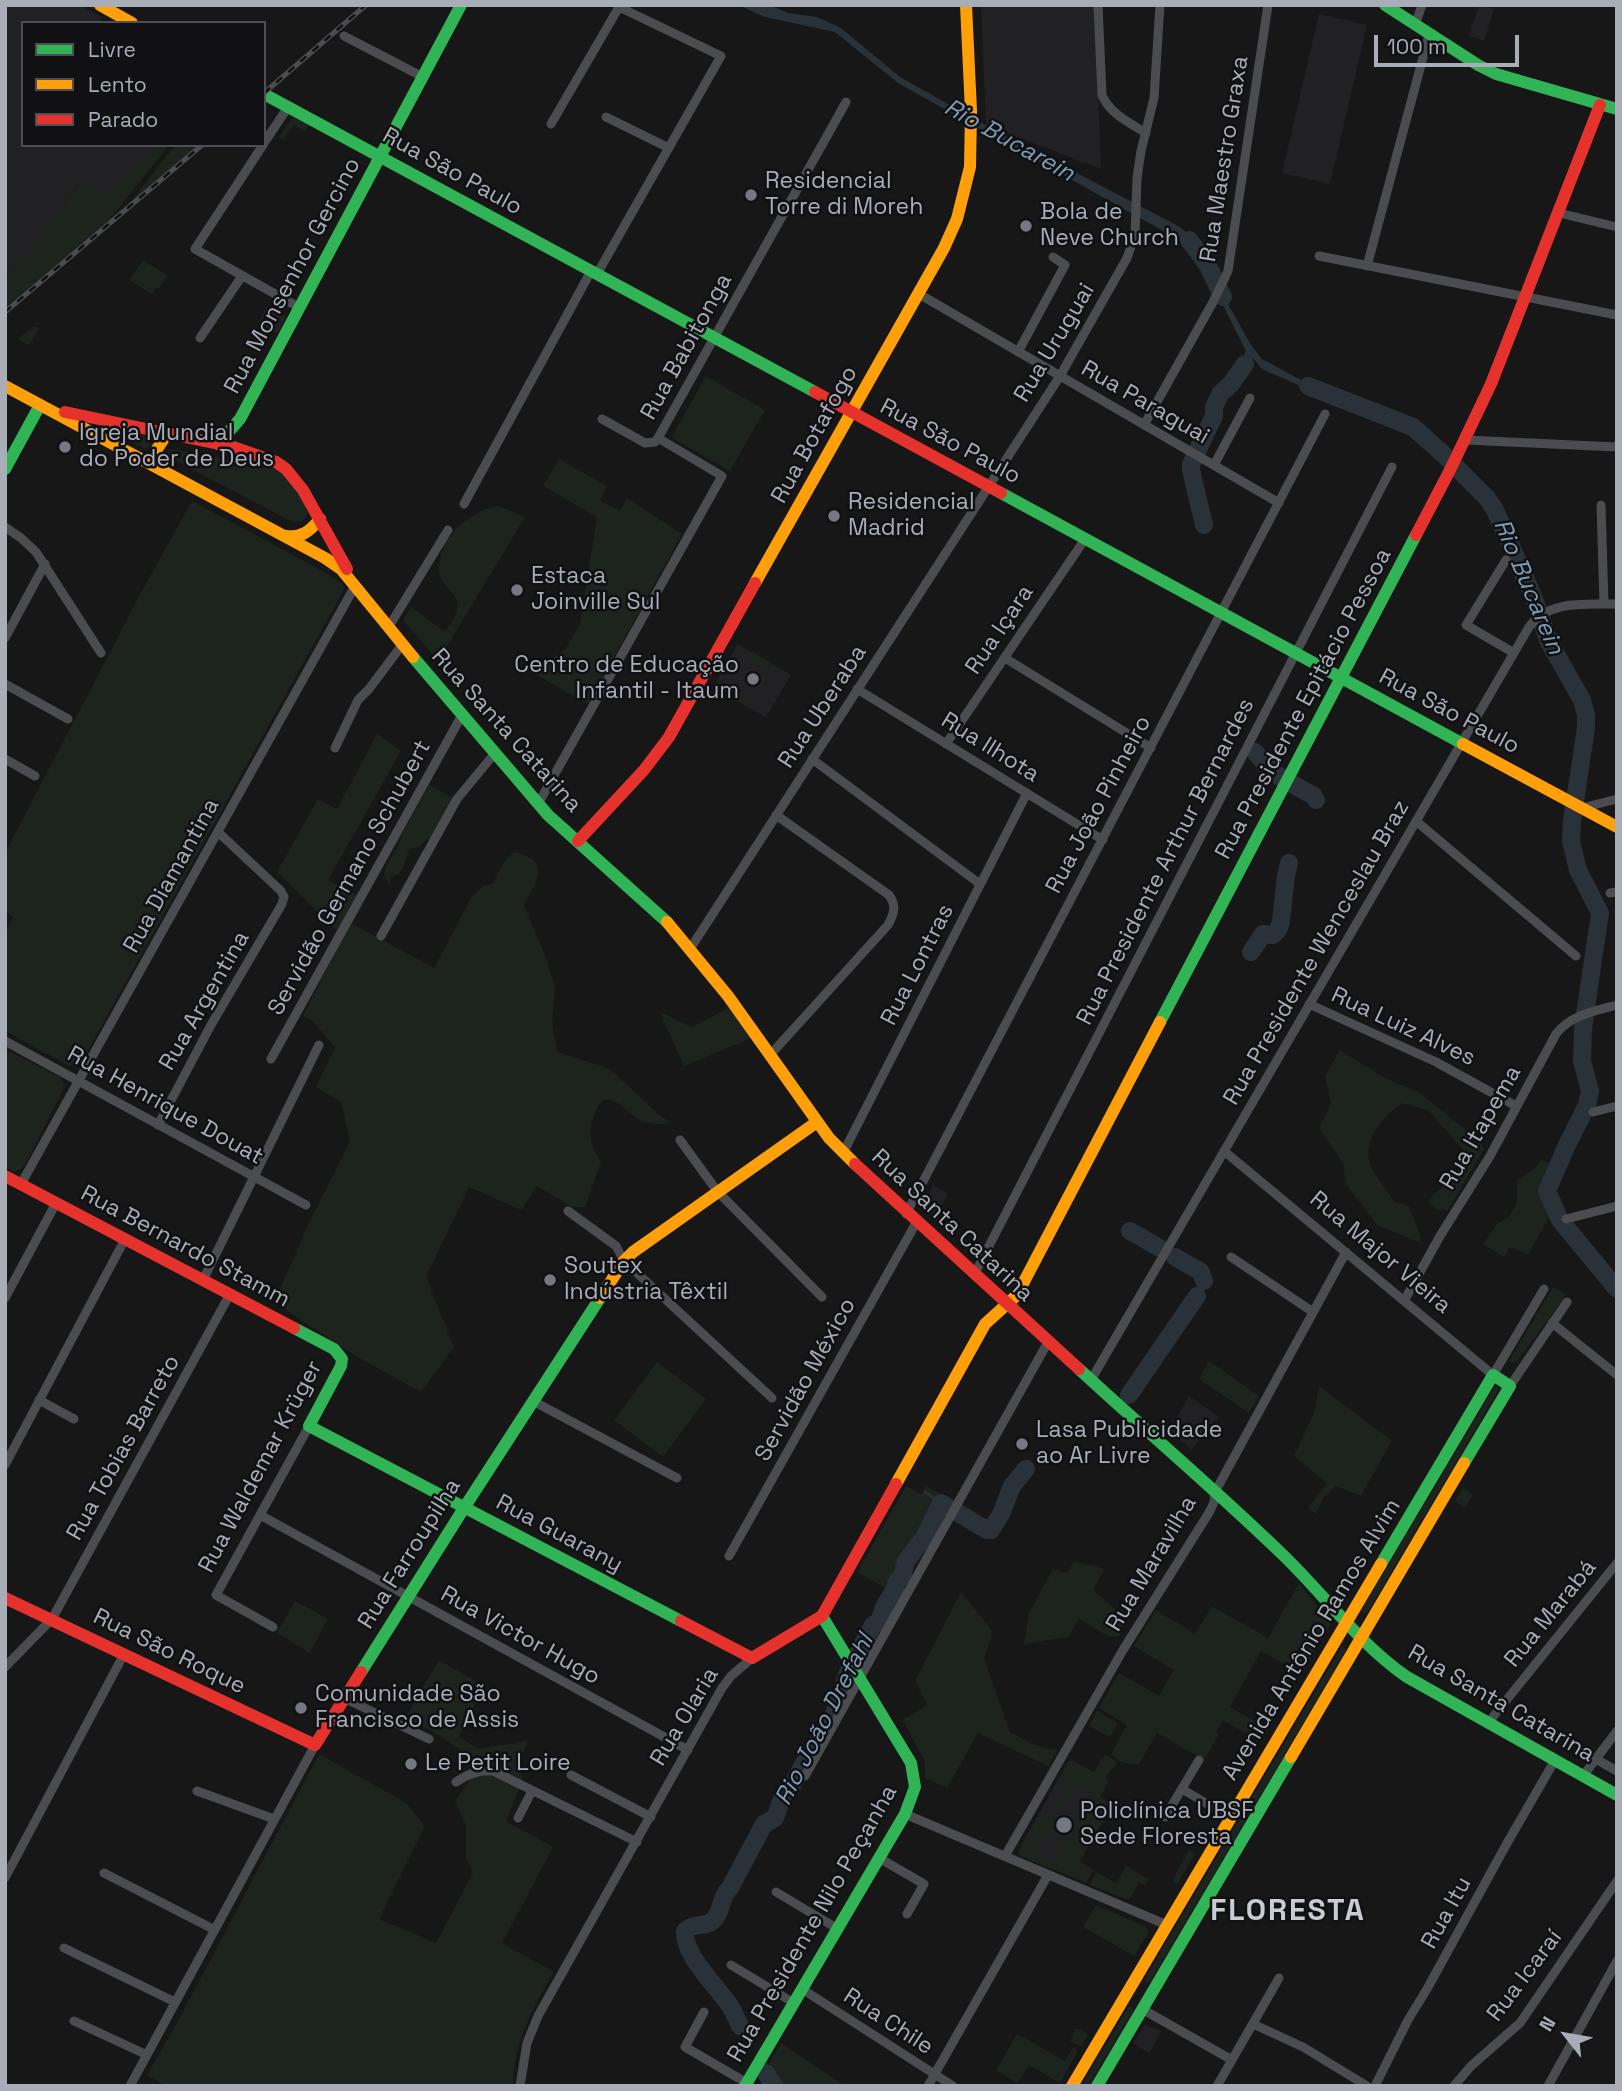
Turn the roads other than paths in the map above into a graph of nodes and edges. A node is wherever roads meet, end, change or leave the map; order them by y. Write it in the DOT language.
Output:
graph roads {
  1 [pos="100,5"];
  2 [pos="461,5"];
  3 [pos="966,5"];
  4 [pos="1098,5"];
  5 [pos="1160,5"];
  6 [pos="1268,5"];
  7 [pos="1385,5"];
  8 [pos="1422,5"];
  9 [pos="128,21"];
  10 [pos="1415,26"];
  11 [pos="1429,35"];
  12 [pos="344,36"];
  13 [pos="423,78"];
  14 [pos="266,95"];
  15 [pos="846,102"];
  16 [pos="1600,105"];
  17 [pos="288,107"];
  18 [pos="1617,109"];
  19 [pos="606,117"];
  20 [pos="551,124"];
  21 [pos="1146,133"];
  22 [pos="266,141"];
  23 [pos="262,147"];
  24 [pos="669,148"];
  25 [pos="380,157"];
  26 [pos="1559,213"];
  27 [pos="1617,227"];
  28 [pos="1319,256"];
  29 [pos="1052,257"];
  30 [pos="1367,266"];
  31 [pos="594,273"];
  32 [pos="242,276"];
  33 [pos="919,294"];
  34 [pos="1526,297"];
  35 [pos="299,308"];
  36 [pos="1617,315"];
  37 [pos="200,338"];
  38 [pos="714,338"];
  39 [pos="1018,352"];
  40 [pos="1060,376"];
  41 [pos="5,386"];
  42 [pos="1250,398"];
  43 [pos="40,405"];
  44 [pos="852,412"];
  45 [pos="1325,414"];
  46 [pos="240,419"];
  47 [pos="602,419"];
  48 [pos="1144,425"];
  49 [pos="167,434"];
  50 [pos="658,438"];
  51 [pos="1466,440"];
  52 [pos="218,444"];
  53 [pos="1617,447"];
  54 [pos="252,453"];
  55 [pos="1214,465"];
  56 [pos="156,467"];
  57 [pos="1392,467"];
  58 [pos="5,469"];
  59 [pos="988,486"];
  60 [pos="1279,503"];
  61 [pos="464,504"];
  62 [pos="1601,505"];
  63 [pos="320,519"];
  64 [pos="5,527"];
  65 [pos="448,530"];
  66 [pos="282,535"];
  67 [pos="1085,539"];
  68 [pos="1506,560"];
  69 [pos="45,564"];
  70 [pos="355,586"];
  71 [pos="1604,604"];
  72 [pos="1617,604"];
  73 [pos="1222,612"];
  74 [pos="388,628"];
  75 [pos="5,638"];
  76 [pos="402,645"];
  77 [pos="101,653"];
  78 [pos="1296,653"];
  79 [pos="1514,653"];
  80 [pos="1004,658"];
  81 [pos="1342,678"];
  82 [pos="5,684"];
  83 [pos="857,689"];
  84 [pos="462,715"];
  85 [pos="68,719"];
  86 [pos="1462,743"];
  87 [pos="946,744"];
  88 [pos="335,748"];
  89 [pos="1151,748"];
  90 [pos="495,753"];
  91 [pos="5,759"];
  92 [pos="812,759"];
  93 [pos="35,776"];
  94 [pos="1027,793"];
  95 [pos="1617,799"];
  96 [pos="538,804"];
  97 [pos="1582,808"];
  98 [pos="776,815"];
  99 [pos="1416,821"];
  100 [pos="1617,827"];
  101 [pos="218,832"];
  102 [pos="1102,840"];
  103 [pos="578,841"];
  104 [pos="980,884"];
  105 [pos="381,936"];
  106 [pos="690,948"];
  107 [pos="1576,956"];
  108 [pos="1309,1004"];
  109 [pos="1617,1005"];
  110 [pos="5,1041"];
  111 [pos="318,1045"];
  112 [pos="771,1054"];
  113 [pos="271,1059"];
  114 [pos="79,1081"];
  115 [pos="1516,1106"];
  116 [pos="1617,1106"];
  117 [pos="1593,1112"];
  118 [pos="817,1122"];
  119 [pos="158,1125"];
  120 [pos="680,1140"];
  121 [pos="1224,1151"];
  122 [pos="843,1153"];
  123 [pos="5,1175"];
  124 [pos="254,1177"];
  125 [pos="21,1184"];
  126 [pos="717,1191"];
  127 [pos="56,1203"];
  128 [pos="306,1205"];
  129 [pos="1617,1206"];
  130 [pos="568,1211"];
  131 [pos="911,1219"];
  132 [pos="1566,1219"];
  133 [pos="125,1239"];
  134 [pos="1346,1252"];
  135 [pos="1231,1257"];
  136 [pos="624,1261"];
  137 [pos="974,1275"];
  138 [pos="203,1280"];
  139 [pos="1544,1289"];
  140 [pos="230,1294"];
  141 [pos="822,1297"];
  142 [pos="5,1298"];
  143 [pos="1404,1301"];
  144 [pos="1567,1302"];
  145 [pos="1006,1305"];
  146 [pos="1313,1312"];
  147 [pos="1552,1323"];
  148 [pos="1048,1342"];
  149 [pos="342,1359"];
  150 [pos="1493,1375"];
  151 [pos="1617,1375"];
  152 [pos="1091,1380"];
  153 [pos="1510,1386"];
  154 [pos="772,1398"];
  155 [pos="39,1400"];
  156 [pos="533,1401"];
  157 [pos="74,1419"];
  158 [pos="309,1426"];
  159 [pos="5,1465"];
  160 [pos="677,1478"];
  161 [pos="1214,1492"];
  162 [pos="464,1508"];
  163 [pos="260,1515"];
  164 [pos="729,1556"];
  165 [pos="1617,1563"];
  166 [pos="408,1596"];
  167 [pos="5,1598"];
  168 [pos="822,1616"];
  169 [pos="51,1619"];
  170 [pos="1346,1623"];
  171 [pos="273,1628"];
  172 [pos="1361,1639"];
  173 [pos="124,1654"];
  174 [pos="752,1658"];
  175 [pos="5,1667"];
  176 [pos="854,1669"];
  177 [pos="344,1698"];
  178 [pos="1488,1723"];
  179 [pos="1617,1731"];
  180 [pos="429,1739"];
  181 [pos="314,1745"];
  182 [pos="688,1750"];
  183 [pos="1199,1759"];
  184 [pos="1596,1759"];
  185 [pos="1555,1760"];
  186 [pos="1260,1768"];
  187 [pos="1617,1772"];
  188 [pos="571,1775"];
  189 [pos="805,1776"];
  190 [pos="1583,1776"];
  191 [pos="456,1782"];
  192 [pos="1182,1788"];
  193 [pos="197,1791"];
  194 [pos="532,1791"];
  195 [pos="1617,1795"];
  196 [pos="1265,1801"];
  197 [pos="905,1814"];
  198 [pos="651,1817"];
  199 [pos="1165,1817"];
  200 [pos="518,1818"];
  201 [pos="1231,1818"];
  202 [pos="274,1819"];
  203 [pos="637,1842"];
  204 [pos="1005,1856"];
  205 [pos="879,1858"];
  206 [pos="104,1873"];
  207 [pos="1048,1875"];
  208 [pos="5,1878"];
  209 [pos="1617,1881"];
  210 [pos="776,1892"];
  211 [pos="908,1914"];
  212 [pos="1167,1925"];
  213 [pos="838,1929"];
  214 [pos="215,1930"];
  215 [pos="64,1948"];
  216 [pos="1617,1961"];
  217 [pos="731,1965"];
  218 [pos="1279,1978"];
  219 [pos="802,1989"];
  220 [pos="176,2002"];
  221 [pos="794,2003"];
  222 [pos="1142,2009"];
  223 [pos="705,2012"];
  224 [pos="74,2021"];
  225 [pos="1253,2024"];
  226 [pos="147,2055"];
  227 [pos="1232,2060"];
  228 [pos="933,2074"];
  229 [pos="746,2085"];
  230 [pos="130,2086"];
  231 [pos="520,2086"];
  232 [pos="928,2086"];
  233 [pos="953,2086"];
  234 [pos="1072,2086"];
  235 [pos="1097,2086"];
  236 [pos="1217,2086"];
  237 [pos="1367,2086"];
  238 [pos="1375,2086"];
  239 [pos="1454,2086"];
  240 [pos="1548,2086"];
  1 -- 9 [label="street"];
  2 -- 13 [label="street, Rua Monsenhor Gercino"];
  3 -- 33 [label="street, Rua Botafogo"];
  4 -- 21 [label="street"];
  5 -- 21 [label="street, Rua Uruguai"];
  6 -- 48 [label="street, Rua Maestro Graxa"];
  7 -- 10 [label="street"];
  8 -- 10 [label="street"];
  10 -- 11 [label="street"];
  11 -- 16 [label="street"];
  11 -- 30 [label="street"];
  12 -- 13 [label="street"];
  13 -- 25 [label="street, Rua Monsenhor Gercino"];
  14 -- 17 [label="street, Rua São Paulo"];
  15 -- 38 [label="street, Rua Babitonga"];
  16 -- 18 [label="street"];
  16 -- 26 [label="street, Rua Presidente Epitácio Pessoa"];
  17 -- 22 [label="street"];
  17 -- 25 [label="street, Rua São Paulo"];
  19 -- 24 [label="street"];
  20 -- 24 [label="street"];
  21 -- 40 [label="street, Rua Uruguai"];
  23 -- 32 [label="street"];
  24 -- 31 [label="street"];
  25 -- 31 [label="street, Rua São Paulo"];
  25 -- 35 [label="street, Rua Monsenhor Gercino"];
  26 -- 27 [label="street"];
  26 -- 34 [label="street, Rua Presidente Epitácio Pessoa"];
  28 -- 30 [label="street"];
  29 -- 39 [label="street"];
  30 -- 34 [label="street"];
  31 -- 38 [label="street, Rua São Paulo"];
  31 -- 61 [label="street"];
  32 -- 35 [label="street"];
  32 -- 37 [label="street"];
  33 -- 39 [label="street, Rua Paraguai"];
  33 -- 44 [label="street, Rua Botafogo"];
  34 -- 36 [label="street"];
  34 -- 51 [label="street, Rua Presidente Epitácio Pessoa"];
  35 -- 46 [label="street, Rua Monsenhor Gercino"];
  38 -- 44 [label="street, Rua São Paulo"];
  38 -- 50 [label="street, Rua Babitonga"];
  39 -- 40 [label="street, Rua Paraguai"];
  40 -- 48 [label="street, Rua Paraguai"];
  40 -- 59 [label="street, Rua Uruguai"];
  41 -- 43 [label="street, Rua Santa Catarina"];
  42 -- 55 [label="street"];
  43 -- 49 [label="street, Rua Santa Catarina"];
  43 -- 56 [label="street, Rua Santa Catarina"];
  43 -- 58 [label="street"];
  44 -- 59 [label="street, Rua São Paulo"];
  44 -- 103 [label="street, Rua Botafogo"];
  45 -- 60 [label="street, Rua João Pinheiro"];
  46 -- 52 [label="street, Rua Monsenhor Gercino"];
  46 -- 54 [label="street, Rua Monsenhor Gercino"];
  47 -- 50 [label="street"];
  48 -- 55 [label="street, Rua Paraguai"];
  49 -- 52 [label="street, Rua Santa Catarina"];
  49 -- 56 [label="street"];
  50 -- 96 [label="street, Rua Babitonga"];
  51 -- 53 [label="street"];
  51 -- 81 [label="street, Rua Presidente Epitácio Pessoa"];
  52 -- 54 [label="street, Rua Santa Catarina"];
  54 -- 63 [label="street, Rua Santa Catarina"];
  55 -- 60 [label="street, Rua Paraguai"];
  56 -- 66 [label="street, Rua Santa Catarina"];
  57 -- 78 [label="street, Rua Presidente Arthur Bernardes"];
  59 -- 67 [label="street, Rua São Paulo"];
  59 -- 83 [label="street, Rua Uberaba"];
  60 -- 73 [label="street, Rua João Pinheiro"];
  62 -- 71 [label="street"];
  63 -- 66 [label="street"];
  63 -- 70 [label="street, Rua Santa Catarina"];
  64 -- 69 [label="street"];
  65 -- 74 [label="street"];
  66 -- 70 [label="street, Rua Santa Catarina"];
  67 -- 73 [label="street, Rua São Paulo"];
  67 -- 80 [label="street, Rua Içara"];
  68 -- 79 [label="street"];
  69 -- 75 [label="street"];
  69 -- 77 [label="street"];
  70 -- 74 [label="street, Rua Santa Catarina"];
  70 -- 101 [label="street, Rua Diamantina"];
  71 -- 72 [label="street, Rua Presidente Wenceslau Braz"];
  71 -- 79 [label="street, Rua Presidente Wenceslau Braz"];
  73 -- 78 [label="street, Rua São Paulo"];
  73 -- 89 [label="street, Rua João Pinheiro"];
  74 -- 76 [label="street, Rua Santa Catarina"];
  76 -- 84 [label="street, Rua Santa Catarina"];
  76 -- 88 [label="street"];
  78 -- 81 [label="street, Rua São Paulo"];
  78 -- 137 [label="street, Rua Presidente Arthur Bernardes"];
  79 -- 86 [label="street, Rua Presidente Wenceslau Braz"];
  80 -- 87 [label="street, Rua Içara"];
  80 -- 89 [label="street"];
  81 -- 86 [label="street, Rua São Paulo"];
  81 -- 145 [label="street, Rua Presidente Epitácio Pessoa"];
  82 -- 85 [label="street"];
  83 -- 87 [label="street, Rua Ilhota"];
  83 -- 92 [label="street, Rua Uberaba"];
  84 -- 90 [label="street, Rua Santa Catarina"];
  84 -- 113 [label="street, Servidão Germano Schubert"];
  86 -- 97 [label="street, Rua São Paulo"];
  86 -- 99 [label="street, Rua Presidente Wenceslau Braz"];
  87 -- 94 [label="street, Rua Ilhota"];
  89 -- 102 [label="street, Rua João Pinheiro"];
  90 -- 96 [label="street, Rua Santa Catarina"];
  90 -- 105 [label="street"];
  91 -- 93 [label="street"];
  92 -- 98 [label="street, Rua Uberaba"];
  92 -- 104 [label="street"];
  94 -- 102 [label="street, Rua Ilhota"];
  94 -- 104 [label="street, Rua Lontras"];
  95 -- 97 [label="street"];
  96 -- 103 [label="street, Rua Santa Catarina"];
  97 -- 100 [label="street, Rua São Paulo"];
  98 -- 106 [label="street, Rua Uberaba"];
  98 -- 112 [label="street"];
  99 -- 107 [label="street"];
  99 -- 108 [label="street, Rua Presidente Wenceslau Braz"];
  101 -- 114 [label="street, Rua Diamantina"];
  101 -- 119 [label="street, Rua Argentina"];
  102 -- 131 [label="street, Rua João Pinheiro"];
  103 -- 106 [label="street, Rua Santa Catarina"];
  104 -- 122 [label="street, Rua Lontras"];
  106 -- 112 [label="street, Rua Santa Catarina"];
  108 -- 115 [label="street, Rua Luiz Alves"];
  108 -- 121 [label="street, Rua Presidente Wenceslau Braz"];
  109 -- 115 [label="street, Rua Itapema"];
  110 -- 114 [label="street, Rua Henrique Douat"];
  111 -- 124 [label="street"];
  112 -- 118 [label="street, Rua Santa Catarina"];
  114 -- 119 [label="street, Rua Henrique Douat"];
  114 -- 125 [label="street, Rua Diamantina"];
  115 -- 143 [label="street, Rua Itapema"];
  116 -- 117 [label="street"];
  118 -- 122 [label="street, Rua Santa Catarina"];
  118 -- 126 [label="street, Rua Farroupilha"];
  119 -- 124 [label="street, Rua Henrique Douat"];
  120 -- 126 [label="street"];
  121 -- 134 [label="street, Rua Major Vieira"];
  121 -- 152 [label="street, Rua Presidente Wenceslau Braz"];
  122 -- 131 [label="street, Rua Santa Catarina"];
  123 -- 125 [label="street, Rua Bernardo Stamm"];
  124 -- 128 [label="street, Rua Henrique Douat"];
  124 -- 138 [label="street"];
  125 -- 127 [label="street, Rua Bernardo Stamm"];
  126 -- 136 [label="street, Rua Farroupilha"];
  126 -- 141 [label="street"];
  127 -- 133 [label="street, Rua Bernardo Stamm"];
  127 -- 142 [label="street"];
  129 -- 132 [label="street"];
  130 -- 136 [label="street"];
  131 -- 137 [label="street, Rua Santa Catarina"];
  131 -- 164 [label="street, Servidão México"];
  133 -- 138 [label="street, Rua Bernardo Stamm"];
  133 -- 155 [label="street"];
  134 -- 143 [label="street, Rua Major Vieira"];
  134 -- 146 [label="street, Rua Maravilha"];
  135 -- 146 [label="street"];
  136 -- 154 [label="street"];
  136 -- 156 [label="street, Rua Farroupilha"];
  137 -- 145 [label="street, Rua Santa Catarina"];
  138 -- 140 [label="street, Rua Bernardo Stamm"];
  139 -- 150 [label="street, Avenida Antônio Ramos Alvim"];
  140 -- 149 [label="street, Rua Bernardo Stamm"];
  140 -- 169 [label="street, Rua Tobias Barreto"];
  143 -- 150 [label="street, Rua Major Vieira"];
  144 -- 147 [label="street, Avenida Antônio Ramos Alvim"];
  145 -- 148 [label="street, Rua Santa Catarina"];
  145 -- 168 [label="street, Rua Olaria"];
  146 -- 161 [label="street, Rua Maravilha"];
  147 -- 151 [label="street"];
  147 -- 153 [label="street, Avenida Antônio Ramos Alvim"];
  148 -- 152 [label="street, Rua Santa Catarina"];
  148 -- 176 [label="street"];
  149 -- 158 [label="street, Rua Waldemar Krüger"];
  150 -- 153 [label="street, Rua Major Vieira"];
  150 -- 170 [label="street, Avenida Antônio Ramos Alvim"];
  152 -- 161 [label="street, Rua Santa Catarina"];
  153 -- 172 [label="street, Avenida Antônio Ramos Alvim"];
  155 -- 157 [label="street"];
  155 -- 159 [label="street"];
  156 -- 160 [label="street"];
  156 -- 162 [label="street, Rua Farroupilha"];
  158 -- 162 [label="street, Rua Guarany"];
  158 -- 163 [label="street, Rua Waldemar Krüger"];
  161 -- 170 [label="street, Rua Santa Catarina"];
  161 -- 204 [label="street, Rua Maravilha"];
  162 -- 166 [label="street, Rua Farroupilha"];
  162 -- 174 [label="street, Rua Guarany"];
  163 -- 166 [label="street, Rua Victor Hugo"];
  163 -- 171 [label="street, Rua Waldemar Krüger"];
  165 -- 178 [label="street, Rua Marabá"];
  166 -- 177 [label="street, Rua Farroupilha"];
  166 -- 182 [label="street, Rua Victor Hugo"];
  167 -- 169 [label="street, Rua São Roque"];
  168 -- 174 [label="street, Rua Olaria"];
  168 -- 176 [label="street, Rua Presidente Nilo Peçanha"];
  169 -- 173 [label="street, Rua São Roque"];
  169 -- 175 [label="street, Rua Tobias Barreto"];
  170 -- 172 [label="street, Rua Santa Catarina"];
  170 -- 186 [label="street, Avenida Antônio Ramos Alvim"];
  172 -- 178 [label="street, Rua Santa Catarina"];
  172 -- 196 [label="street, Avenida Antônio Ramos Alvim"];
  173 -- 181 [label="street, Rua São Roque"];
  173 -- 208 [label="street"];
  174 -- 182 [label="street, Rua Olaria"];
  176 -- 189 [label="street"];
  176 -- 197 [label="street, Rua Presidente Nilo Peçanha"];
  177 -- 180 [label="street"];
  177 -- 181 [label="street, Rua Farroupilha"];
  178 -- 185 [label="street, Rua Santa Catarina"];
  179 -- 184 [label="street"];
  181 -- 202 [label="street, Rua Farroupilha"];
  182 -- 198 [label="street, Rua Olaria"];
  183 -- 192 [label="street"];
  184 -- 187 [label="street"];
  184 -- 190 [label="street"];
  185 -- 190 [label="street, Rua Santa Catarina"];
  185 -- 238 [label="street, Rua Itu"];
  186 -- 196 [label="street"];
  186 -- 201 [label="street, Avenida Antônio Ramos Alvim"];
  188 -- 198 [label="street"];
  190 -- 195 [label="street, Rua Santa Catarina"];
  191 -- 194 [label="street"];
  192 -- 199 [label="street"];
  192 -- 201 [label="street"];
  193 -- 202 [label="street"];
  194 -- 200 [label="street"];
  194 -- 203 [label="street"];
  196 -- 222 [label="street, Avenida Antônio Ramos Alvim"];
  197 -- 204 [label="street"];
  197 -- 205 [label="street, Rua Presidente Nilo Peçanha"];
  198 -- 203 [label="street, Rua Olaria"];
  201 -- 212 [label="street, Avenida Antônio Ramos Alvim"];
  202 -- 214 [label="street, Rua Farroupilha"];
  203 -- 231 [label="street, Rua Olaria"];
  204 -- 207 [label="street"];
  205 -- 211 [label="street"];
  205 -- 213 [label="street, Rua Presidente Nilo Peçanha"];
  206 -- 214 [label="street"];
  207 -- 212 [label="street"];
  207 -- 228 [label="street"];
  209 -- 239 [label="street, Rua Icaraí"];
  210 -- 213 [label="street"];
  212 -- 234 [label="street, Avenida Antônio Ramos Alvim"];
  213 -- 219 [label="street, Rua Presidente Nilo Peçanha"];
  214 -- 220 [label="street, Rua Farroupilha"];
  215 -- 220 [label="street"];
  216 -- 240 [label="street"];
  217 -- 221 [label="street"];
  218 -- 225 [label="street"];
  219 -- 221 [label="street, Rua Presidente Nilo Peçanha"];
  219 -- 228 [label="street, Rua Chile"];
  220 -- 226 [label="street, Rua Farroupilha"];
  221 -- 229 [label="street, Rua Presidente Nilo Peçanha"];
  222 -- 227 [label="street"];
  222 -- 235 [label="street, Avenida Antônio Ramos Alvim"];
  223 -- 229 [label="street"];
  224 -- 226 [label="street"];
  225 -- 227 [label="street"];
  225 -- 237 [label="street"];
  226 -- 230 [label="street, Rua Farroupilha"];
  227 -- 236 [label="street"];
  228 -- 232 [label="street"];
  228 -- 233 [label="street, Rua Chile"];
}
